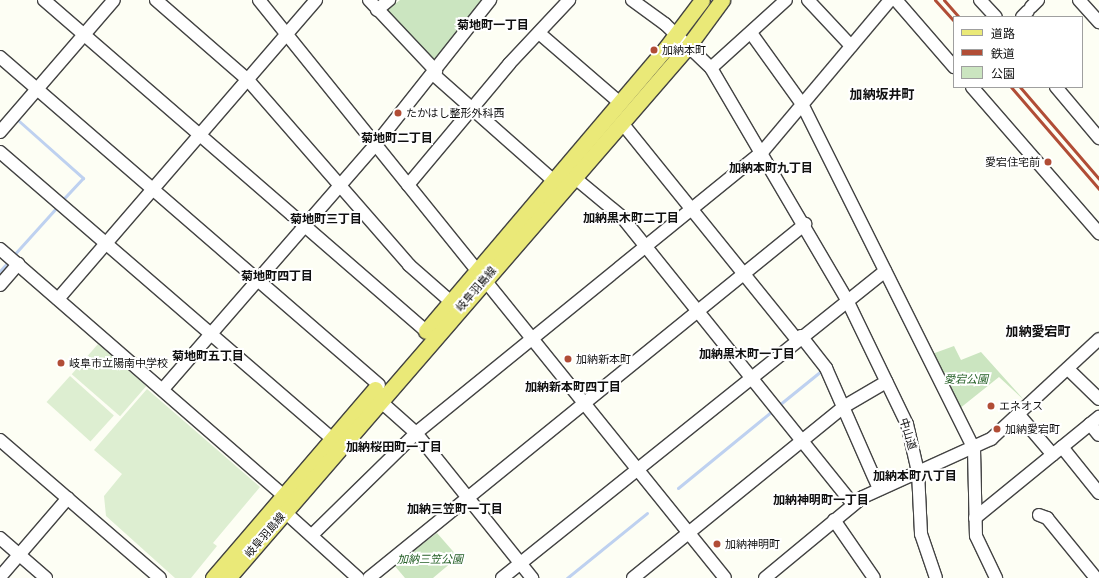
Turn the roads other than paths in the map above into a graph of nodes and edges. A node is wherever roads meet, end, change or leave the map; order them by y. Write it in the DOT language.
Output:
graph roads {
  1 [pos="44,0"];
  2 [pos="114,0"];
  3 [pos="156,0"];
  4 [pos="259,0"];
  5 [pos="316,0"];
  6 [pos="369,0"];
  7 [pos="389,0"];
  8 [pos="490,0"];
  9 [pos="569,0"];
  10 [pos="632,0"];
  11 [pos="722,0"];
  12 [pos="786,0"];
  13 [pos="808,0"];
  14 [pos="890,0"];
  15 [pos="896,0"];
  16 [pos="980,0"];
  17 [pos="1079,0"];
  18 [pos="696,4"];
  19 [pos="377,10"];
  20 [pos="995,16"];
  21 [pos="1099,22"];
  22 [pos="287,33"];
  23 [pos="539,33"];
  24 [pos="751,33"];
  25 [pos="677,34"];
  26 [pos="84,35"];
  27 [pos="689,45"];
  28 [pos="851,46"];
  29 [pos="0,57"];
  30 [pos="953,66"];
  31 [pos="711,68"];
  32 [pos="435,73"];
  33 [pos="247,79"];
  34 [pos="973,88"];
  35 [pos="1057,88"];
  36 [pos="37,89"];
  37 [pos="619,102"];
  38 [pos="802,104"];
  39 [pos="474,109"];
  40 [pos="622,123"];
  41 [pos="0,132"];
  42 [pos="199,135"];
  43 [pos="1099,138"];
  44 [pos="376,144"];
  45 [pos="763,151"];
  46 [pos="0,152"];
  47 [pos="575,178"];
  48 [pos="553,180"];
  49 [pos="408,185"];
  50 [pos="339,186"];
  51 [pos="153,189"];
  52 [pos="691,209"];
  53 [pos="805,224"];
  54 [pos="304,226"];
  55 [pos="1099,233"];
  56 [pos="106,243"];
  57 [pos="644,247"];
  58 [pos="0,249"];
  59 [pos="18,264"];
  60 [pos="885,270"];
  61 [pos="480,275"];
  62 [pos="744,275"];
  63 [pos="258,280"];
  64 [pos="0,285"];
  65 [pos="58,299"];
  66 [pos="847,300"];
  67 [pos="450,301"];
  68 [pos="697,313"];
  69 [pos="426,331"];
  70 [pos="210,334"];
  71 [pos="798,338"];
  72 [pos="1099,338"];
  73 [pos="531,339"];
  74 [pos="1068,369"];
  75 [pos="749,377"];
  76 [pos="886,382"];
  77 [pos="379,384"];
  78 [pos="163,389"];
  79 [pos="1099,399"];
  80 [pos="379,400"];
  81 [pos="584,404"];
  82 [pos="845,406"];
  83 [pos="1019,415"];
  84 [pos="1094,421"];
  85 [pos="416,433"];
  86 [pos="1099,435"];
  87 [pos="332,439"];
  88 [pos="0,440"];
  89 [pos="802,441"];
  90 [pos="974,449"];
  91 [pos="1057,451"];
  92 [pos="636,468"];
  93 [pos="918,472"];
  94 [pos="879,489"];
  95 [pos="1099,493"];
  96 [pos="284,496"];
  97 [pos="68,498"];
  98 [pos="469,500"];
  99 [pos="853,504"];
  100 [pos="285,512"];
  101 [pos="1039,515"];
  102 [pos="975,518"];
  103 [pos="834,520"];
  104 [pos="313,534"];
  105 [pos="689,534"];
  106 [pos="0,538"];
  107 [pos="19,555"];
  108 [pos="520,563"];
  109 [pos="870,576"];
  110 [pos="0,577"];
  111 [pos="46,578"];
  112 [pos="160,578"];
  113 [pos="212,578"];
  114 [pos="228,578"];
  115 [pos="358,578"];
  116 [pos="369,578"];
  117 [pos="502,578"];
  118 [pos="532,578"];
  119 [pos="633,578"];
  120 [pos="725,578"];
  121 [pos="766,578"];
  122 [pos="936,578"];
  123 [pos="996,578"];
  124 [pos="1096,578"];
  1 -- 26 [label="street"];
  2 -- 26 [label="street"];
  3 -- 33 [label="street"];
  4 -- 22 [label="street"];
  5 -- 22 [label="street"];
  6 -- 19 [label="street"];
  7 -- 19 [label="street"];
  8 -- 32 [label="street"];
  9 -- 23 [label="street"];
  10 -- 25 [label="street"];
  11 -- 27 [label="main road, 岐阜羽島線"];
  12 -- 24 [label="street"];
  13 -- 28 [label="street"];
  14 -- 28 [label="street"];
  15 -- 30 [label="street"];
  16 -- 20 [label="street"];
  17 -- 21 [label="street"];
  18 -- 25 [label="main road, 岐阜羽島線"];
  19 -- 32 [label="street"];
  22 -- 33 [label="street"];
  22 -- 44 [label="street"];
  23 -- 37 [label="street"];
  23 -- 39 [label="street"];
  24 -- 31 [label="street"];
  24 -- 38 [label="street"];
  25 -- 27 [label="street"];
  25 -- 37 [label="main road, 岐阜羽島線"];
  26 -- 36 [label="street"];
  26 -- 42 [label="street"];
  27 -- 31 [label="street"];
  27 -- 40 [label="main road, 岐阜羽島線"];
  28 -- 38 [label="street"];
  29 -- 36 [label="street"];
  31 -- 45 [label="street, 中山道"];
  32 -- 39 [label="street"];
  32 -- 44 [label="street"];
  33 -- 42 [label="street"];
  33 -- 50 [label="street"];
  34 -- 55 [label="street"];
  35 -- 43 [label="street"];
  36 -- 41 [label="street"];
  36 -- 51 [label="street"];
  37 -- 48 [label="main road, 岐阜羽島線"];
  38 -- 45 [label="street"];
  38 -- 60 [label="street"];
  39 -- 48 [label="street"];
  39 -- 49 [label="street"];
  40 -- 47 [label="main road, 岐阜羽島線"];
  40 -- 52 [label="street"];
  42 -- 51 [label="street"];
  42 -- 54 [label="street"];
  44 -- 49 [label="street"];
  44 -- 50 [label="street"];
  45 -- 52 [label="street"];
  45 -- 53 [label="street, 中山道"];
  46 -- 56 [label="street"];
  47 -- 57 [label="street"];
  47 -- 61 [label="main road, 岐阜羽島線"];
  48 -- 61 [label="main road, 岐阜羽島線"];
  49 -- 61 [label="street"];
  50 -- 54 [label="street"];
  50 -- 67 [label="street"];
  51 -- 56 [label="street"];
  51 -- 63 [label="street"];
  52 -- 57 [label="street"];
  52 -- 62 [label="street"];
  53 -- 62 [label="street"];
  53 -- 66 [label="street, 中山道"];
  54 -- 63 [label="street"];
  54 -- 69 [label="street"];
  56 -- 65 [label="street"];
  56 -- 70 [label="street"];
  57 -- 68 [label="street"];
  57 -- 73 [label="street"];
  58 -- 59 [label="street"];
  59 -- 64 [label="street"];
  59 -- 65 [label="street"];
  60 -- 66 [label="street"];
  60 -- 90 [label="street"];
  61 -- 67 [label="main road, 岐阜羽島線"];
  61 -- 73 [label="street"];
  61 -- 80 [label="main road, 岐阜羽島線"];
  62 -- 68 [label="street"];
  62 -- 71 [label="street"];
  63 -- 70 [label="street"];
  63 -- 77 [label="street"];
  65 -- 78 [label="street"];
  66 -- 71 [label="street"];
  66 -- 76 [label="street, 中山道"];
  67 -- 69 [label="main road, 岐阜羽島線"];
  68 -- 75 [label="street"];
  68 -- 81 [label="street"];
  69 -- 77 [label="main road, 岐阜羽島線"];
  70 -- 78 [label="street"];
  70 -- 87 [label="street"];
  71 -- 75 [label="street"];
  71 -- 82 [label="street"];
  72 -- 74 [label="street"];
  73 -- 81 [label="street"];
  73 -- 85 [label="street"];
  74 -- 79 [label="street"];
  74 -- 83 [label="street"];
  75 -- 89 [label="street"];
  75 -- 92 [label="street"];
  76 -- 82 [label="street"];
  76 -- 93 [label="street, 中山道"];
  77 -- 87 [label="main road, 岐阜羽島線"];
  78 -- 96 [label="street"];
  80 -- 85 [label="street"];
  80 -- 100 [label="main road, 岐阜羽島線"];
  81 -- 92 [label="street"];
  81 -- 98 [label="street"];
  82 -- 89 [label="street"];
  82 -- 94 [label="street"];
  83 -- 90 [label="street"];
  83 -- 91 [label="street"];
  84 -- 86 [label="street"];
  84 -- 91 [label="street"];
  85 -- 98 [label="street"];
  85 -- 104 [label="street"];
  87 -- 96 [label="main road, 岐阜羽島線"];
  88 -- 97 [label="street"];
  89 -- 99 [label="street"];
  89 -- 105 [label="street"];
  90 -- 93 [label="street"];
  90 -- 102 [label="street"];
  91 -- 95 [label="street"];
  91 -- 102 [label="street"];
  92 -- 105 [label="street"];
  92 -- 108 [label="street"];
  93 -- 94 [label="street"];
  93 -- 122 [label="street, 中山道"];
  94 -- 99 [label="street"];
  96 -- 113 [label="main road, 岐阜羽島線"];
  97 -- 107 [label="street"];
  97 -- 112 [label="street"];
  98 -- 108 [label="street"];
  98 -- 116 [label="street"];
  99 -- 103 [label="street"];
  100 -- 104 [label="street"];
  100 -- 114 [label="main road, 岐阜羽島線"];
  101 -- 124 [label="street"];
  102 -- 123 [label="street"];
  103 -- 109 [label="street"];
  103 -- 121 [label="street"];
  104 -- 115 [label="street"];
  105 -- 119 [label="street"];
  105 -- 120 [label="street"];
  106 -- 107 [label="street"];
  107 -- 110 [label="street"];
  107 -- 111 [label="street"];
  108 -- 117 [label="street"];
  108 -- 118 [label="street"];
}
